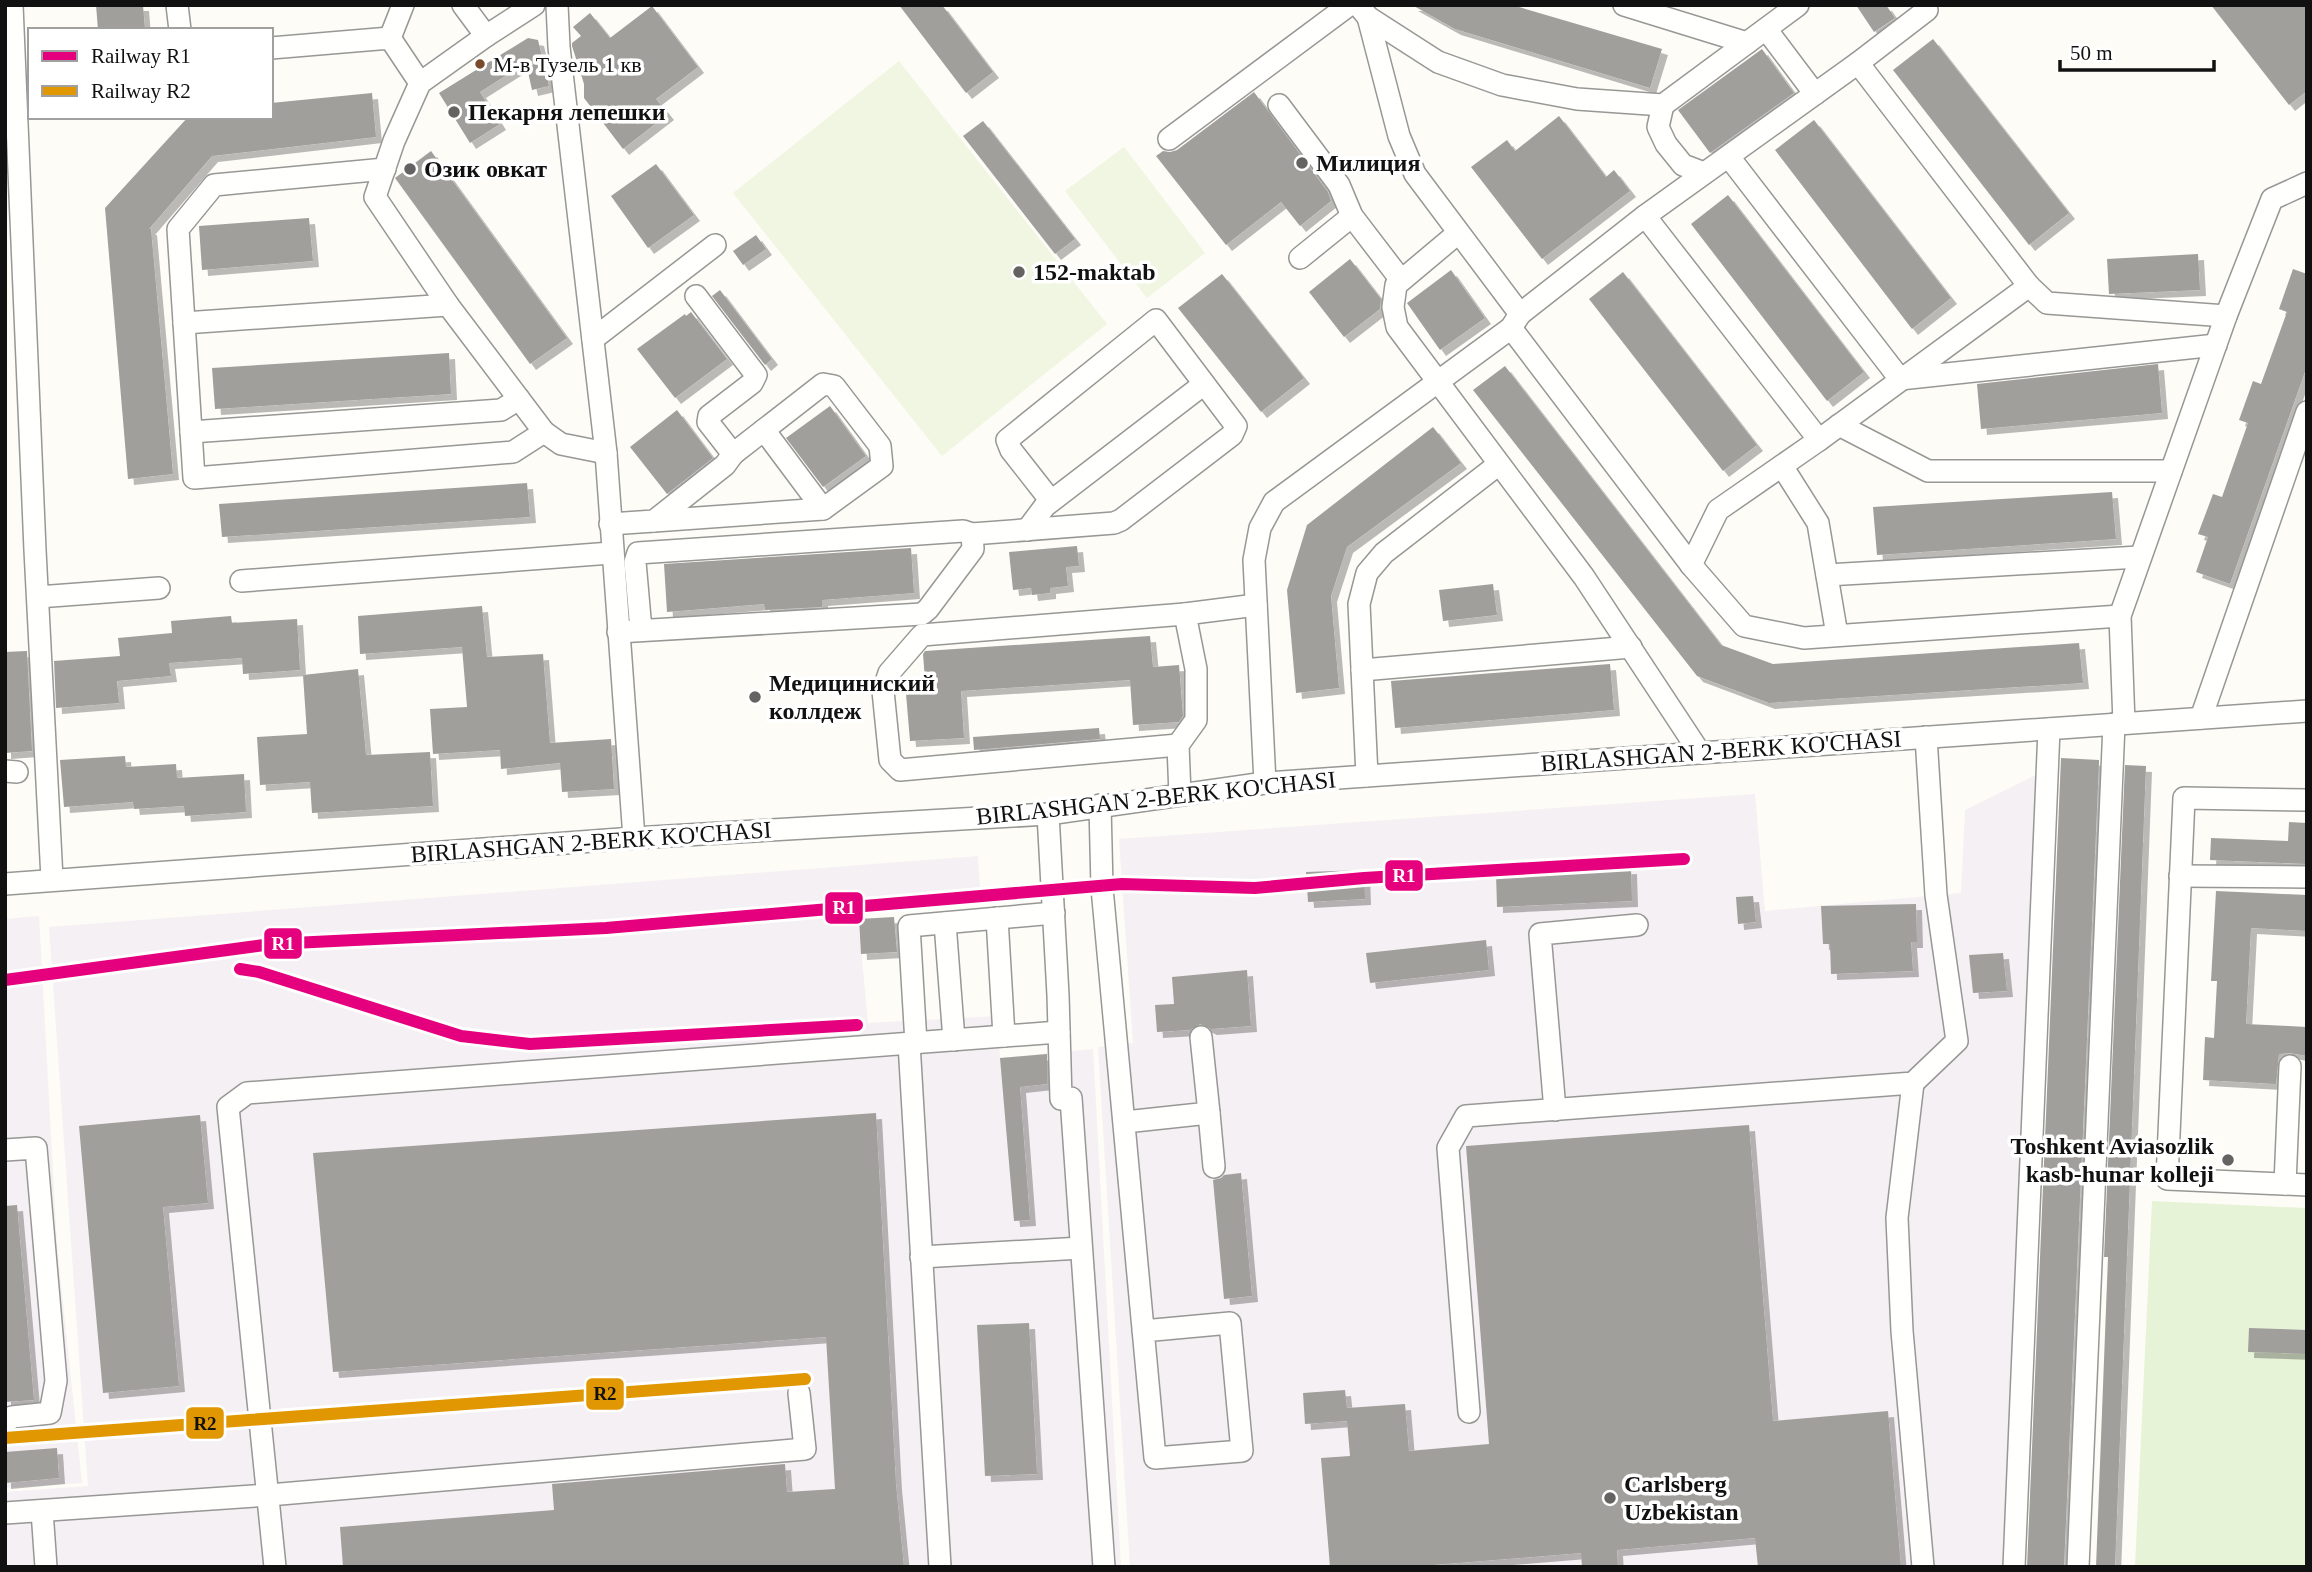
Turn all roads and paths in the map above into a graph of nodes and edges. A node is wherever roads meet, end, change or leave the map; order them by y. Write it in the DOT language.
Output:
graph roads {
  1 [pos="12,5"];
  2 [pos="177,5"];
  3 [pos="403,5"];
  4 [pos="463,5"];
  5 [pos="534,5"];
  6 [pos="557,5"];
  7 [pos="1349,5"];
  8 [pos="1624,5"];
  9 [pos="1795,6"];
  10 [pos="1927,10"];
  11 [pos="1363,11"];
  12 [pos="180,28"];
  13 [pos="1766,29"];
  14 [pos="486,36"];
  15 [pos="390,38"];
  16 [pos="1747,43"];
  17 [pos="273,48"];
  18 [pos="1858,63"];
  19 [pos="420,83"];
  20 [pos="1815,94"];
  21 [pos="23,103"];
  22 [pos="1279,105"];
  23 [pos="1662,105"];
  24 [pos="1169,139"];
  25 [pos="1729,157"];
  26 [pos="385,169"];
  27 [pos="1704,173"];
  28 [pos="2307,183"];
  29 [pos="1352,216"];
  30 [pos="1645,216"];
  31 [pos="1458,233"];
  32 [pos="715,245"];
  33 [pos="1300,258"];
  34 [pos="1401,280"];
  35 [pos="2029,286"];
  36 [pos="696,296"];
  37 [pos="448,305"];
  38 [pos="2226,316"];
  39 [pos="1516,321"];
  40 [pos="184,323"];
  41 [pos="593,339"];
  42 [pos="2216,345"];
  43 [pos="1900,379"];
  44 [pos="1437,382"];
  45 [pos="1204,384"];
  46 [pos="519,399"];
  47 [pos="2305,421"];
  48 [pos="1839,425"];
  49 [pos="764,430"];
  50 [pos="191,432"];
  51 [pos="544,432"];
  52 [pos="1819,440"];
  53 [pos="606,453"];
  54 [pos="733,454"];
  55 [pos="1499,464"];
  56 [pos="1782,466"];
  57 [pos="2171,471"];
  58 [pos="1051,501"];
  59 [pos="823,509"];
  60 [pos="654,521"];
  61 [pos="610,524"];
  62 [pos="1027,530"];
  63 [pos="972,534"];
  64 [pos="611,553"];
  65 [pos="2140,557"];
  66 [pos="1691,565"];
  67 [pos="1827,575"];
  68 [pos="241,581"];
  69 [pos="159,589"];
  70 [pos="38,597"];
  71 [pos="1256,605"];
  72 [pos="1185,614"];
  73 [pos="2120,616"];
  74 [pos="641,630"];
  75 [pos="618,632"];
  76 [pos="1837,635"];
  77 [pos="1630,647"];
  78 [pos="1362,670"];
  79 [pos="2307,711"];
  80 [pos="2201,718"];
  81 [pos="2119,724"];
  82 [pos="2049,729"];
  83 [pos="1926,737"];
  84 [pos="1178,745"];
  85 [pos="1700,753"];
  86 [pos="1367,776"];
  87 [pos="1265,783"];
  88 [pos="1180,794"];
  89 [pos="2307,800"];
  90 [pos="1100,805"];
  91 [pos="1048,814"];
  92 [pos="634,838"];
  93 [pos="2180,876"];
  94 [pos="2307,877"];
  95 [pos="52,879"];
  96 [pos="5,884"];
  97 [pos="1054,913"];
  98 [pos="997,918"];
  99 [pos="945,923"];
  100 [pos="1637,925"];
  101 [pos="1059,1032"];
  102 [pos="1004,1036"];
  103 [pos="1201,1037"];
  104 [pos="954,1040"];
  105 [pos="913,1043"];
  106 [pos="2290,1066"];
  107 [pos="1913,1083"];
  108 [pos="1555,1110"];
  109 [pos="1209,1113"];
  110 [pos="1125,1122"];
  111 [pos="5,1150"];
  112 [pos="1214,1167"];
  113 [pos="2285,1184"];
  114 [pos="2307,1185"];
  115 [pos="1082,1248"];
  116 [pos="921,1256"];
  117 [pos="1143,1331"];
  118 [pos="799,1393"];
  119 [pos="1469,1412"];
  120 [pos="5,1423"];
  121 [pos="269,1495"];
  122 [pos="42,1511"];
  123 [pos="5,1513"];
  124 [pos="46,1567"];
  125 [pos="275,1567"];
  126 [pos="940,1567"];
  127 [pos="1104,1567"];
  128 [pos="1923,1567"];
  129 [pos="2014,1567"];
  130 [pos="2078,1567"];
  1 -- 21 [label="street"];
  2 -- 12 [label="street"];
  3 -- 15 [label="street"];
  4 -- 14 [label="street"];
  5 -- 14 [label="street"];
  6 -- 41 [label="street"];
  7 -- 24 [label="street"];
  8 -- 16 [label="street"];
  9 -- 13 [label="street"];
  10 -- 18 [label="street"];
  11 -- 23 [label="street"];
  11 -- 31 [label="street"];
  13 -- 16 [label="street"];
  13 -- 20 [label="street"];
  14 -- 19 [label="street"];
  15 -- 17 [label="street"];
  15 -- 19 [label="street"];
  16 -- 23 [label="street"];
  18 -- 20 [label="street"];
  18 -- 35 [label="street"];
  19 -- 26 [label="street"];
  20 -- 25 [label="street"];
  21 -- 70 [label="street"];
  22 -- 29 [label="street"];
  23 -- 27 [label="street"];
  25 -- 27 [label="street"];
  25 -- 43 [label="street"];
  26 -- 37 [label="street"];
  26 -- 40 [label="street"];
  27 -- 30 [label="street"];
  28 -- 38 [label="street"];
  29 -- 33 [label="street"];
  29 -- 34 [label="street"];
  30 -- 39 [label="street"];
  30 -- 52 [label="street"];
  31 -- 34 [label="street"];
  31 -- 39 [label="street"];
  32 -- 41 [label="street"];
  34 -- 44 [label="street"];
  35 -- 38 [label="street"];
  35 -- 43 [label="street"];
  36 -- 54 [label="street"];
  37 -- 40 [label="street"];
  37 -- 46 [label="street"];
  38 -- 42 [label="street"];
  39 -- 44 [label="street"];
  39 -- 66 [label="street"];
  40 -- 50 [label="street"];
  41 -- 53 [label="street"];
  42 -- 43 [label="street"];
  42 -- 57 [label="street"];
  43 -- 48 [label="street"];
  44 -- 55 [label="street"];
  44 -- 71 [label="street"];
  45 -- 58 [label="street"];
  45 -- 58 [label="street"];
  45 -- 62 [label="street"];
  46 -- 50 [label="street"];
  46 -- 51 [label="street"];
  47 -- 80 [label="street"];
  48 -- 52 [label="street"];
  48 -- 57 [label="street"];
  49 -- 54 [label="street"];
  49 -- 59 [label="street"];
  49 -- 59 [label="street"];
  50 -- 51 [label="street"];
  51 -- 53 [label="street"];
  52 -- 56 [label="street"];
  53 -- 61 [label="street"];
  54 -- 60 [label="street"];
  55 -- 77 [label="street"];
  55 -- 78 [label="street"];
  56 -- 66 [label="street"];
  56 -- 67 [label="street"];
  57 -- 65 [label="street"];
  58 -- 62 [label="street"];
  59 -- 60 [label="street"];
  60 -- 61 [label="street"];
  61 -- 64 [label="street"];
  62 -- 63 [label="street"];
  63 -- 74 [label="street"];
  63 -- 74 [label="street"];
  64 -- 68 [label="street"];
  64 -- 75 [label="street"];
  65 -- 67 [label="street"];
  65 -- 73 [label="street"];
  66 -- 76 [label="street"];
  67 -- 76 [label="street"];
  69 -- 70 [label="street"];
  70 -- 95 [label="street"];
  71 -- 72 [label="street"];
  71 -- 87 [label="street"];
  72 -- 84 [label="street"];
  72 -- 84 [label="street"];
  73 -- 76 [label="street"];
  73 -- 81 [label="street"];
  74 -- 75 [label="street"];
  75 -- 92 [label="street"];
  77 -- 78 [label="street"];
  77 -- 85 [label="street"];
  78 -- 86 [label="street"];
  79 -- 80 [label="street, BIRLASHGAN 2-BERK KO'CHASI"];
  80 -- 81 [label="street, BIRLASHGAN 2-BERK KO'CHASI"];
  81 -- 82 [label="street, BIRLASHGAN 2-BERK KO'CHASI"];
  81 -- 130 [label="street"];
  82 -- 83 [label="street, BIRLASHGAN 2-BERK KO'CHASI"];
  82 -- 129 [label="street"];
  83 -- 85 [label="street, BIRLASHGAN 2-BERK KO'CHASI"];
  83 -- 107 [label="street"];
  84 -- 88 [label="street"];
  85 -- 86 [label="street, BIRLASHGAN 2-BERK KO'CHASI"];
  86 -- 87 [label="street, BIRLASHGAN 2-BERK KO'CHASI"];
  87 -- 88 [label="street, BIRLASHGAN 2-BERK KO'CHASI"];
  88 -- 90 [label="street, BIRLASHGAN 2-BERK KO'CHASI"];
  89 -- 93 [label="street"];
  90 -- 91 [label="street, BIRLASHGAN 2-BERK KO'CHASI"];
  90 -- 110 [label="street"];
  91 -- 92 [label="street, BIRLASHGAN 2-BERK KO'CHASI"];
  91 -- 97 [label="street"];
  92 -- 95 [label="street, BIRLASHGAN 2-BERK KO'CHASI"];
  93 -- 94 [label="street"];
  93 -- 113 [label="street"];
  95 -- 96 [label="street, BIRLASHGAN 2-BERK KO'CHASI"];
  97 -- 98 [label="street"];
  97 -- 101 [label="street"];
  98 -- 99 [label="street"];
  98 -- 102 [label="street"];
  99 -- 104 [label="street"];
  99 -- 105 [label="street"];
  100 -- 108 [label="street"];
  101 -- 102 [label="street"];
  101 -- 115 [label="street"];
  102 -- 104 [label="street"];
  103 -- 109 [label="street"];
  104 -- 105 [label="street"];
  105 -- 116 [label="street"];
  105 -- 121 [label="street"];
  106 -- 113 [label="street"];
  107 -- 108 [label="street"];
  107 -- 128 [label="street"];
  108 -- 119 [label="street"];
  109 -- 110 [label="street"];
  109 -- 112 [label="street"];
  110 -- 117 [label="street"];
  111 -- 120 [label="street"];
  113 -- 114 [label="street"];
  115 -- 116 [label="street"];
  115 -- 127 [label="street"];
  116 -- 126 [label="street"];
  117 -- 117 [label="street"];
  118 -- 121 [label="street"];
  121 -- 122 [label="street"];
  121 -- 125 [label="street"];
  122 -- 123 [label="street"];
  122 -- 124 [label="street"];
}
